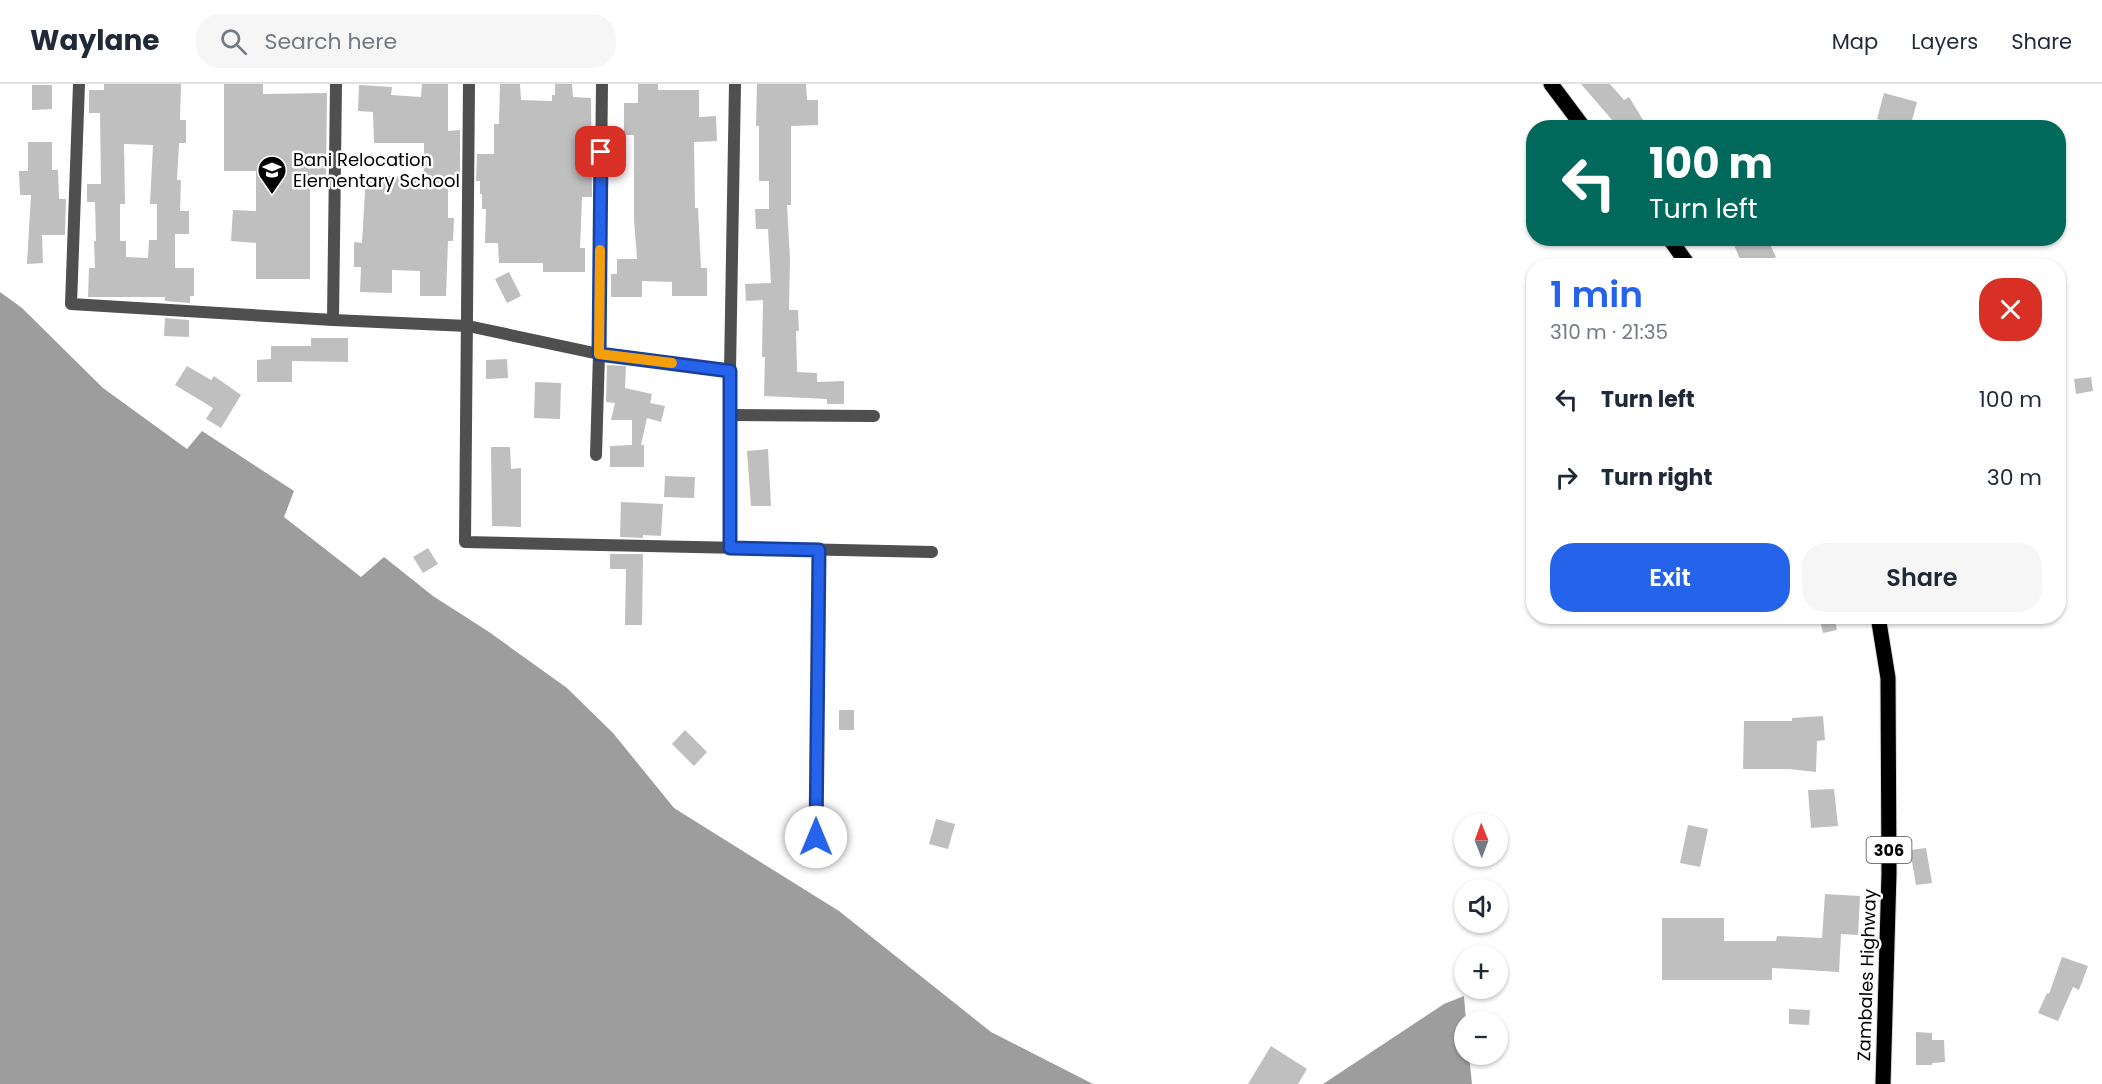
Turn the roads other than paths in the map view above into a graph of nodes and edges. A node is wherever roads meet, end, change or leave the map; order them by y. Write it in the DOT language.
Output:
graph roads {
  1 [pos="79,84"];
  2 [pos="336,84"];
  3 [pos="469,84"];
  4 [pos="602,84"];
  5 [pos="735,84"];
  6 [pos="1551,84"];
  7 [pos="1578,120"];
  8 [pos="333,320"];
  9 [pos="468,326"];
  10 [pos="599,354"];
  11 [pos="730,371"];
  12 [pos="730,415"];
  13 [pos="874,416"];
  14 [pos="596,455"];
  15 [pos="730,548"];
  16 [pos="819,550"];
  17 [pos="932,552"];
  18 [pos="1879,624"];
  19 [pos="816,837"];
  20 [pos="1883,1084"];
  1 -- 8 [label="street"];
  2 -- 8 [label="street"];
  3 -- 9 [label="street"];
  4 -- 10 [label="street"];
  5 -- 11 [label="street"];
  6 -- 7 [label="main road"];
  8 -- 9 [label="street"];
  9 -- 10 [label="street"];
  9 -- 15 [label="street"];
  10 -- 11 [label="street"];
  10 -- 14 [label="street"];
  11 -- 12 [label="street"];
  12 -- 13 [label="street"];
  12 -- 15 [label="street"];
  15 -- 16 [label="street"];
  16 -- 17 [label="street"];
  16 -- 19 [label="street"];
  18 -- 20 [label="main road, Zambales Highway / 306"];
}
